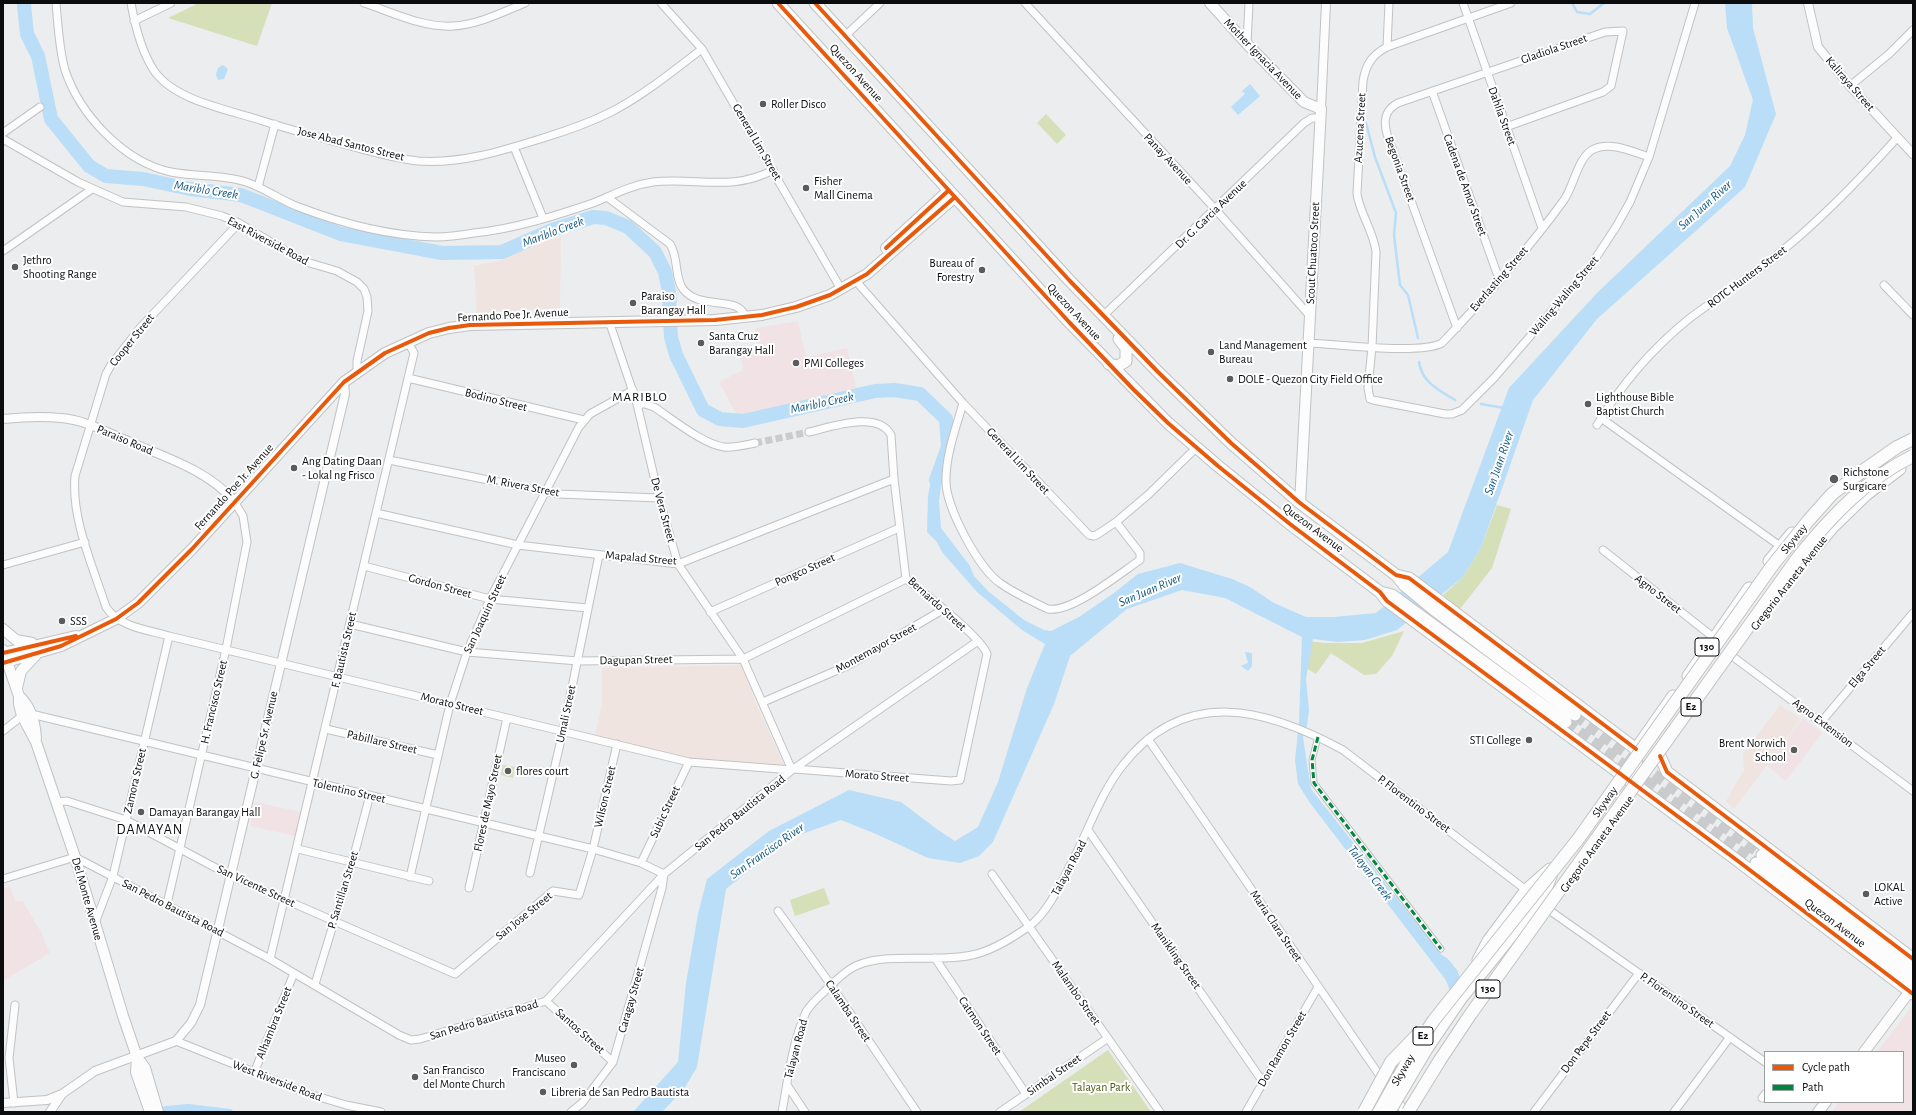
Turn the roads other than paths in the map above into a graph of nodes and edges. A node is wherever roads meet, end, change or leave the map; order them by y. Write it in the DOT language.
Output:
graph roads {
  1 [pos="56,3"];
  2 [pos="131,3"];
  3 [pos="171,3"];
  4 [pos="364,3"];
  5 [pos="526,3"];
  6 [pos="661,3"];
  7 [pos="778,3"];
  8 [pos="815,3"];
  9 [pos="880,3"];
  10 [pos="1025,3"];
  11 [pos="1210,3"];
  12 [pos="1249,3"];
  13 [pos="1326,3"];
  14 [pos="1389,3"];
  15 [pos="1463,3"];
  16 [pos="1511,3"];
  17 [pos="1695,3"];
  18 [pos="1808,3"];
  19 [pos="1468,18"];
  20 [pos="134,21"];
  21 [pos="1913,30"];
  22 [pos="845,36"];
  23 [pos="1247,44"];
  24 [pos="1387,47"];
  25 [pos="702,49"];
  26 [pos="1486,72"];
  27 [pos="1850,86"];
  28 [pos="1432,91"];
  29 [pos="40,107"];
  30 [pos="1320,113"];
  31 [pos="275,124"];
  32 [pos="1506,127"];
  33 [pos="3,133"];
  34 [pos="1897,138"];
  35 [pos="3,139"];
  36 [pos="514,147"];
  37 [pos="1913,154"];
  38 [pos="1649,157"];
  39 [pos="773,170"];
  40 [pos="258,187"];
  41 [pos="92,190"];
  42 [pos="952,194"];
  43 [pos="607,197"];
  44 [pos="1216,210"];
  45 [pos="543,218"];
  46 [pos="239,224"];
  47 [pos="1542,228"];
  48 [pos="3,251"];
  49 [pos="1499,279"];
  50 [pos="855,280"];
  51 [pos="1884,285"];
  52 [pos="841,289"];
  53 [pos="1100,311"];
  54 [pos="1913,315"];
  55 [pos="1310,316"];
  56 [pos="744,317"];
  57 [pos="609,321"];
  58 [pos="1457,328"];
  59 [pos="408,342"];
  60 [pos="1308,343"];
  61 [pos="1372,346"];
  62 [pos="1109,364"];
  63 [pos="357,371"];
  64 [pos="408,378"];
  65 [pos="344,382"];
  66 [pos="633,390"];
  67 [pos="963,403"];
  68 [pos="637,404"];
  69 [pos="3,419"];
  70 [pos="584,420"];
  71 [pos="90,425"];
  72 [pos="808,432"];
  73 [pos="1913,436"];
  74 [pos="1913,440"];
  75 [pos="755,443"];
  76 [pos="1913,443"];
  77 [pos="1196,448"];
  78 [pos="1913,452"];
  79 [pos="1913,456"];
  80 [pos="388,460"];
  81 [pos="1913,462"];
  82 [pos="894,479"];
  83 [pos="545,491"];
  84 [pos="659,498"];
  85 [pos="234,501"];
  86 [pos="1300,503"];
  87 [pos="376,513"];
  88 [pos="1116,522"];
  89 [pos="899,528"];
  90 [pos="85,542"];
  91 [pos="518,545"];
  92 [pos="1780,546"];
  93 [pos="1603,550"];
  94 [pos="599,555"];
  95 [pos="678,564"];
  96 [pos="3,565"];
  97 [pos="364,566"];
  98 [pos="1778,572"];
  99 [pos="906,579"];
  100 [pos="490,599"];
  101 [pos="1436,605"];
  102 [pos="588,608"];
  103 [pos="944,609"];
  104 [pos="710,612"];
  105 [pos="1913,614"];
  106 [pos="116,619"];
  107 [pos="1420,621"];
  108 [pos="350,624"];
  109 [pos="3,629"];
  110 [pos="169,636"];
  111 [pos="1714,637"];
  112 [pos="978,641"];
  113 [pos="38,648"];
  114 [pos="226,649"];
  115 [pos="467,652"];
  116 [pos="1734,653"];
  117 [pos="4,656"];
  118 [pos="743,659"];
  119 [pos="578,661"];
  120 [pos="281,663"];
  121 [pos="1692,669"];
  122 [pos="338,677"];
  123 [pos="19,696"];
  124 [pos="763,702"];
  125 [pos="450,704"];
  126 [pos="27,715"];
  127 [pos="507,718"];
  128 [pos="1822,721"];
  129 [pos="1296,728"];
  130 [pos="326,729"];
  131 [pos="3,731"];
  132 [pos="563,731"];
  133 [pos="1318,737"];
  134 [pos="1148,739"];
  135 [pos="144,742"];
  136 [pos="617,744"];
  137 [pos="1636,749"];
  138 [pos="202,755"];
  139 [pos="438,755"];
  140 [pos="1660,756"];
  141 [pos="689,762"];
  142 [pos="256,769"];
  143 [pos="793,770"];
  144 [pos="1618,773"];
  145 [pos="960,780"];
  146 [pos="313,782"];
  147 [pos="1638,788"];
  148 [pos="1913,791"];
  149 [pos="370,795"];
  150 [pos="56,802"];
  151 [pos="425,809"];
  152 [pos="126,820"];
  153 [pos="484,823"];
  154 [pos="1088,830"];
  155 [pos="538,836"];
  156 [pos="180,848"];
  157 [pos="298,849"];
  158 [pos="593,849"];
  159 [pos="75,857"];
  160 [pos="352,862"];
  161 [pos="641,863"];
  162 [pos="1555,865"];
  163 [pos="530,873"];
  164 [pos="664,874"];
  165 [pos="992,874"];
  166 [pos="113,876"];
  167 [pos="231,876"];
  168 [pos="410,878"];
  169 [pos="3,879"];
  170 [pos="429,881"];
  171 [pos="470,888"];
  172 [pos="1526,890"];
  173 [pos="286,899"];
  174 [pos="167,904"];
  175 [pos="1549,910"];
  176 [pos="778,911"];
  177 [pos="334,920"];
  178 [pos="94,925"];
  179 [pos="1030,926"];
  180 [pos="218,931"];
  181 [pos="1441,949"];
  182 [pos="935,958"];
  183 [pos="270,959"];
  184 [pos="1913,959"];
  185 [pos="1913,970"];
  186 [pos="294,973"];
  187 [pos="456,973"];
  188 [pos="1639,973"];
  189 [pos="1469,978"];
  190 [pos="315,984"];
  191 [pos="831,985"];
  192 [pos="1318,986"];
  193 [pos="1912,989"];
  194 [pos="1458,996"];
  195 [pos="546,1001"];
  196 [pos="15,1005"];
  197 [pos="1434,1020"];
  198 [pos="1730,1037"];
  199 [pos="1108,1038"];
  200 [pos="176,1042"];
  201 [pos="1865,1051"];
  202 [pos="137,1057"];
  203 [pos="1764,1061"];
  204 [pos="614,1062"];
  205 [pos="254,1073"];
  206 [pos="1264,1082"];
  207 [pos="787,1085"];
  208 [pos="147,1091"];
  209 [pos="1391,1092"];
  210 [pos="62,1094"];
  211 [pos="1026,1094"];
  212 [pos="3,1103"];
  213 [pos="14,1104"];
  214 [pos="50,1112"];
  215 [pos="150,1112"];
  216 [pos="158,1112"];
  217 [pos="381,1112"];
  218 [pos="571,1112"];
  219 [pos="782,1112"];
  220 [pos="805,1112"];
  221 [pos="917,1112"];
  222 [pos="1000,1112"];
  223 [pos="1160,1112"];
  224 [pos="1246,1112"];
  225 [pos="1364,1112"];
  226 [pos="1379,1112"];
  227 [pos="1389,1112"];
  228 [pos="1405,1112"];
  229 [pos="1534,1112"];
  230 [pos="1674,1112"];
  1 -- 40 [label="street"];
  2 -- 20 [label="street, Jose Abad Santos Street"];
  3 -- 20 [label="street"];
  4 -- 5 [label="street"];
  6 -- 25 [label="street, General Lim Street"];
  7 -- 42 [label="main road, Quezon Avenue"];
  8 -- 22 [label="main road, Quezon Avenue"];
  9 -- 22 [label="street"];
  10 -- 44 [label="street, Panay Avenue"];
  11 -- 23 [label="main road, Mother Ignacia Avenue"];
  12 -- 23 [label="street"];
  13 -- 30 [label="street, Scout Chuatoco Street"];
  14 -- 24 [label="street"];
  15 -- 19 [label="street, Dahlia Street"];
  16 -- 19 [label="street, Azucena Street"];
  17 -- 38 [label="street, Waling-Waling Street"];
  18 -- 27 [label="street, Kaliraya Street"];
  19 -- 24 [label="street, Azucena Street"];
  19 -- 26 [label="street, Dahlia Street"];
  20 -- 31 [label="street, Jose Abad Santos Street"];
  21 -- 27 [label="street"];
  22 -- 53 [label="main road, Quezon Avenue"];
  23 -- 30 [label="main road, Mother Ignacia Avenue"];
  24 -- 61 [label="street, Azucena Street"];
  25 -- 36 [label="street, Jose Abad Santos Street"];
  25 -- 39 [label="street, General Lim Street"];
  26 -- 28 [label="street, Begonia Street"];
  26 -- 32 [label="street, Dahlia Street"];
  26 -- 32 [label="street, Gladiola Street"];
  27 -- 34 [label="street, Kaliraya Street"];
  28 -- 49 [label="street, Cadena de Amor Street"];
  28 -- 58 [label="street, Begonia Street"];
  29 -- 33 [label="street"];
  30 -- 44 [label="street, Dr. G. Garcia Avenue"];
  30 -- 55 [label="main road, Scout Chuatoco Street"];
  31 -- 36 [label="street, Jose Abad Santos Street"];
  31 -- 40 [label="street"];
  32 -- 47 [label="street, Dahlia Street"];
  34 -- 37 [label="street, Kaliraya Street"];
  34 -- 92 [label="street, ROTC Hunters Street"];
  35 -- 41 [label="street, East Riverside Road"];
  36 -- 45 [label="street"];
  38 -- 47 [label="street, Everlasting Street"];
  38 -- 61 [label="street, Waling-Waling Street"];
  39 -- 43 [label="street"];
  39 -- 52 [label="street, General Lim Street"];
  40 -- 45 [label="street"];
  41 -- 46 [label="street, East Riverside Road"];
  41 -- 48 [label="street"];
  42 -- 50 [label="main road, Fernando Poe Jr. Avenue"];
  42 -- 62 [label="main road, Quezon Avenue"];
  43 -- 45 [label="street"];
  43 -- 56 [label="street"];
  44 -- 53 [label="street, Dr. G. Garcia Avenue"];
  44 -- 55 [label="street, Panay Avenue"];
  46 -- 63 [label="street, East Riverside Road"];
  46 -- 71 [label="street, Cooper Street"];
  47 -- 49 [label="street, Everlasting Street"];
  49 -- 58 [label="street, Everlasting Street"];
  50 -- 52 [label="main road, Fernando Poe Jr. Avenue"];
  50 -- 67 [label="street, General Lim Street"];
  51 -- 54 [label="street"];
  52 -- 56 [label="main road, Fernando Poe Jr. Avenue"];
  53 -- 62 [label="main road"];
  53 -- 86 [label="main road, Quezon Avenue"];
  55 -- 60 [label="main road, Scout Chuatoco Street"];
  56 -- 57 [label="main road, Fernando Poe Jr. Avenue"];
  57 -- 59 [label="main road, Fernando Poe Jr. Avenue"];
  57 -- 66 [label="street, De Vera Street"];
  58 -- 61 [label="street, Everlasting Street"];
  59 -- 63 [label="main road, Fernando Poe Jr. Avenue"];
  59 -- 64 [label="street, F. Bautista Street"];
  60 -- 61 [label="street, Everlasting Street"];
  60 -- 86 [label="main road, Scout Chuatoco Street"];
  62 -- 77 [label="main road, Quezon Avenue"];
  63 -- 65 [label="main road, Fernando Poe Jr. Avenue"];
  64 -- 70 [label="street, Bodino Street"];
  64 -- 80 [label="street, F. Bautista Street"];
  65 -- 85 [label="main road, Fernando Poe Jr. Avenue"];
  65 -- 120 [label="street, G. Felipe Sr. Avenue"];
  66 -- 68 [label="street, De Vera Street"];
  66 -- 70 [label="street, San Joaquin Street"];
  67 -- 88 [label="street, General Lim Street"];
  67 -- 88 [label="street"];
  68 -- 75 [label="street"];
  68 -- 84 [label="street, De Vera Street"];
  69 -- 71 [label="street, Paraiso Road"];
  70 -- 83 [label="street, San Joaquin Street"];
  71 -- 85 [label="street, Paraiso Road"];
  71 -- 90 [label="street, Cooper Street"];
  72 -- 82 [label="street, Bernardo Street"];
  73 -- 92 [label="main road, Gregorio Araneta Avenue / 130"];
  74 -- 197 [label="highway, Skyway / E2, bridge"];
  76 -- 98 [label="highway"];
  77 -- 88 [label="street, General Lim Street"];
  77 -- 107 [label="main road, Quezon Avenue"];
  78 -- 98 [label="highway, bridge"];
  79 -- 228 [label="highway, Skyway / E2, bridge"];
  80 -- 83 [label="street, M. Rivera Street"];
  80 -- 87 [label="street, F. Bautista Street"];
  81 -- 116 [label="main road, Gregorio Araneta Avenue / 130"];
  82 -- 89 [label="street, Bernardo Street"];
  82 -- 95 [label="street, Mapalad Street"];
  83 -- 84 [label="street, M. Rivera Street"];
  83 -- 91 [label="street, San Joaquin Street"];
  84 -- 95 [label="street, De Vera Street"];
  85 -- 106 [label="main road, Fernando Poe Jr. Avenue"];
  85 -- 114 [label="street, H. Francisco Street"];
  86 -- 101 [label="main road, Quezon Avenue"];
  87 -- 91 [label="street, Mapalad Street"];
  87 -- 97 [label="street, F. Bautista Street"];
  89 -- 99 [label="street, Bernardo Street"];
  89 -- 104 [label="street, Pongco Street"];
  90 -- 96 [label="street"];
  90 -- 106 [label="street, Cooper Street"];
  91 -- 94 [label="street, Mapalad Street"];
  91 -- 100 [label="street, San Joaquin Street"];
  92 -- 111 [label="main road, Gregorio Araneta Avenue / 130"];
  93 -- 111 [label="street, Agno Street"];
  94 -- 95 [label="street, Mapalad Street"];
  94 -- 102 [label="street, Umali Street"];
  95 -- 104 [label="street, De Vera Street"];
  97 -- 100 [label="street, Gordon Street"];
  97 -- 108 [label="street, F. Bautista Street"];
  98 -- 116 [label="highway"];
  98 -- 121 [label="highway"];
  99 -- 103 [label="street, Bernardo Street"];
  99 -- 118 [label="street, Dagupan Street"];
  100 -- 102 [label="street, Gordon Street"];
  100 -- 115 [label="street, San Joaquin Street"];
  101 -- 107 [label="main road"];
  101 -- 137 [label="main road"];
  102 -- 119 [label="street, Umali Street"];
  103 -- 112 [label="street, Bernardo Street"];
  103 -- 124 [label="street, Montemayor Street"];
  104 -- 118 [label="street, De Vera Street"];
  105 -- 128 [label="street, Elga Street"];
  106 -- 110 [label="street, Morato Street"];
  106 -- 113 [label="main road, Fernando Poe Jr. Avenue"];
  107 -- 144 [label="main road"];
  108 -- 115 [label="street, Dagupan Street"];
  108 -- 122 [label="street, F. Bautista Street"];
  109 -- 113 [label="main road"];
  110 -- 114 [label="street, Morato Street"];
  110 -- 135 [label="street, Zamora Street"];
  111 -- 121 [label="main road, Gregorio Araneta Avenue / 130"];
  112 -- 143 [label="street, San Pedro Bautista Road"];
  112 -- 145 [label="street, Bernardo Street"];
  113 -- 117 [label="main road, Fernando Poe Jr. Avenue"];
  113 -- 123 [label="main road"];
  114 -- 120 [label="street, Morato Street"];
  114 -- 138 [label="street, H. Francisco Street"];
  115 -- 119 [label="street, Dagupan Street"];
  115 -- 125 [label="street, San Joaquin Street"];
  116 -- 128 [label="street, Agno Extension"];
  116 -- 140 [label="main road, Gregorio Araneta Avenue / 130"];
  117 -- 123 [label="main road, Del Monte Avenue"];
  118 -- 119 [label="street, Dagupan Street"];
  118 -- 124 [label="street, De Vera Street"];
  119 -- 132 [label="street, Umali Street"];
  120 -- 122 [label="street, Morato Street"];
  120 -- 142 [label="street, G. Felipe Sr. Avenue"];
  121 -- 137 [label="main road, Gregorio Araneta Avenue / 130"];
  122 -- 125 [label="street, Morato Street"];
  122 -- 130 [label="street, F. Bautista Street"];
  123 -- 126 [label="main road, Del Monte Avenue"];
  124 -- 143 [label="street, De Vera Street"];
  125 -- 127 [label="street, Morato Street"];
  125 -- 139 [label="street, San Joaquin Street"];
  126 -- 131 [label="street"];
  126 -- 135 [label="street, Tolentino Street"];
  126 -- 150 [label="main road, Del Monte Avenue"];
  127 -- 132 [label="street, Morato Street"];
  127 -- 153 [label="street, Flores de Mayo Street"];
  128 -- 148 [label="street, Agno Extension"];
  129 -- 133 [label="street, P. Florentino Street"];
  129 -- 134 [label="street, Talayan Road"];
  130 -- 139 [label="street, Pabillare Street"];
  130 -- 146 [label="street, F. Bautista Street"];
  132 -- 136 [label="street, Morato Street"];
  132 -- 155 [label="street, Umali Street"];
  133 -- 172 [label="street, P. Florentino Street"];
  133 -- 181 [label="street"];
  134 -- 154 [label="street, Talayan Road"];
  134 -- 192 [label="street, Maria Clara Street"];
  135 -- 138 [label="street, Tolentino Street"];
  135 -- 152 [label="street, Zamora Street"];
  136 -- 141 [label="street, Morato Street"];
  136 -- 158 [label="street, Wilson Street"];
  137 -- 144 [label="main road, Gregorio Araneta Avenue / 130"];
  137 -- 147 [label="main road"];
  138 -- 142 [label="street, Tolentino Street"];
  138 -- 156 [label="street, H. Francisco Street"];
  139 -- 151 [label="street, San Joaquin Street"];
  140 -- 147 [label="main road, Gregorio Araneta Avenue / 130"];
  140 -- 184 [label="main road"];
  141 -- 143 [label="street, Morato Street"];
  141 -- 161 [label="street, Subic Street"];
  142 -- 146 [label="street, Tolentino Street"];
  142 -- 167 [label="street, G. Felipe Sr. Avenue"];
  143 -- 145 [label="street, Morato Street"];
  143 -- 164 [label="street, San Pedro Bautista Road"];
  144 -- 147 [label="main road"];
  144 -- 162 [label="main road, Gregorio Araneta Avenue / 130"];
  146 -- 149 [label="street, Tolentino Street"];
  146 -- 157 [label="street, F. Bautista Street"];
  147 -- 175 [label="main road, Gregorio Araneta Avenue / 130"];
  147 -- 193 [label="main road"];
  149 -- 151 [label="street, Tolentino Street"];
  149 -- 160 [label="street, P. Santillan Street"];
  150 -- 152 [label="street, San Vicente Street"];
  150 -- 159 [label="main road, Del Monte Avenue"];
  151 -- 153 [label="street, Tolentino Street"];
  151 -- 168 [label="street, San Joaquin Street"];
  152 -- 156 [label="street, San Vicente Street"];
  152 -- 166 [label="street, Zamora Street"];
  153 -- 155 [label="street, Tolentino Street"];
  153 -- 171 [label="street, Flores de Mayo Street"];
  154 -- 179 [label="street, Talayan Road"];
  154 -- 206 [label="street, Manikling Street"];
  155 -- 158 [label="street, Tolentino Street"];
  155 -- 163 [label="street, Umali Street"];
  156 -- 167 [label="street, San Vicente Street"];
  156 -- 174 [label="street, H. Francisco Street"];
  157 -- 160 [label="street"];
  157 -- 173 [label="street, F. Bautista Street"];
  158 -- 161 [label="street, Tolentino Street"];
  158 -- 187 [label="street, San Jose Street"];
  159 -- 166 [label="street, San Pedro Bautista Road"];
  159 -- 169 [label="street"];
  159 -- 178 [label="main road, Del Monte Avenue"];
  160 -- 168 [label="street"];
  160 -- 177 [label="street, P. Santillan Street"];
  161 -- 164 [label="street, Tolentino Street"];
  162 -- 172 [label="main road, Gregorio Araneta Avenue / 130"];
  162 -- 189 [label="main road, Gregorio Araneta Avenue / 130"];
  162 -- 194 [label="highway"];
  164 -- 195 [label="street, San Pedro Bautista Road"];
  164 -- 204 [label="street, Caragay Street"];
  165 -- 179 [label="street, Malambo Street"];
  166 -- 174 [label="street, San Pedro Bautista Road"];
  166 -- 178 [label="street, Zamora Street"];
  167 -- 173 [label="street, San Vicente Street"];
  167 -- 180 [label="street, G. Felipe Sr. Avenue"];
  168 -- 170 [label="street"];
  172 -- 189 [label="main road, Gregorio Araneta Avenue / 130"];
  173 -- 177 [label="street, San Vicente Street"];
  173 -- 183 [label="street, F. Bautista Street"];
  174 -- 180 [label="street, San Pedro Bautista Road"];
  175 -- 188 [label="street, P. Florentino Street"];
  175 -- 228 [label="main road, Gregorio Araneta Avenue / 130"];
  176 -- 191 [label="street, Calamba Street"];
  177 -- 187 [label="street, San Vicente Street"];
  177 -- 190 [label="street, P. Santillan Street"];
  178 -- 202 [label="main road, Del Monte Avenue"];
  179 -- 182 [label="street, Talayan Road"];
  179 -- 199 [label="street, Malambo Street"];
  180 -- 183 [label="street, San Pedro Bautista Road"];
  180 -- 200 [label="street, G. Felipe Sr. Avenue"];
  182 -- 191 [label="street, Talayan Road"];
  182 -- 211 [label="street, Catmon Street"];
  183 -- 186 [label="street, San Pedro Bautista Road"];
  185 -- 193 [label="main road, Quezon Avenue"];
  186 -- 190 [label="street, San Pedro Bautista Road"];
  186 -- 205 [label="street, Alhambra Street"];
  188 -- 198 [label="street, P. Florentino Street"];
  188 -- 229 [label="street, Don Pepe Street"];
  189 -- 194 [label="main road, Gregorio Araneta Avenue / 130, bridge"];
  190 -- 195 [label="street, San Pedro Bautista Road"];
  191 -- 207 [label="street, Talayan Road"];
  191 -- 221 [label="street, Calamba Street"];
  192 -- 206 [label="street, Don Ramon Street"];
  192 -- 209 [label="street, Maria Clara Street"];
  193 -- 201 [label="main road"];
  194 -- 209 [label="main road, Gregorio Araneta Avenue / 130"];
  194 -- 227 [label="highway, bridge"];
  195 -- 204 [label="street, Santos Street"];
  196 -- 213 [label="street"];
  197 -- 225 [label="highway, bridge"];
  197 -- 226 [label="highway, Skyway / E2, bridge"];
  198 -- 203 [label="street, P. Florentino Street"];
  198 -- 230 [label="street"];
  199 -- 211 [label="street, Simbal Street"];
  199 -- 223 [label="street, Malambo Street"];
  200 -- 202 [label="street"];
  200 -- 205 [label="street, West Riverside Road"];
  202 -- 208 [label="main road, Del Monte Avenue"];
  202 -- 210 [label="street"];
  204 -- 218 [label="street, Caragay Street"];
  205 -- 217 [label="street, West Riverside Road"];
  206 -- 224 [label="street, Don Ramon Street"];
  207 -- 219 [label="street, Talayan Road"];
  207 -- 220 [label="street"];
  208 -- 215 [label="main road, Del Monte Avenue"];
  208 -- 216 [label="main road, Del Monte Avenue"];
  209 -- 226 [label="main road, Gregorio Araneta Avenue / 130"];
  209 -- 228 [label="street, Maria Clara Street"];
  210 -- 213 [label="street"];
  210 -- 214 [label="street"];
  211 -- 222 [label="street, Simbal Street"];
  212 -- 213 [label="street"];
}
